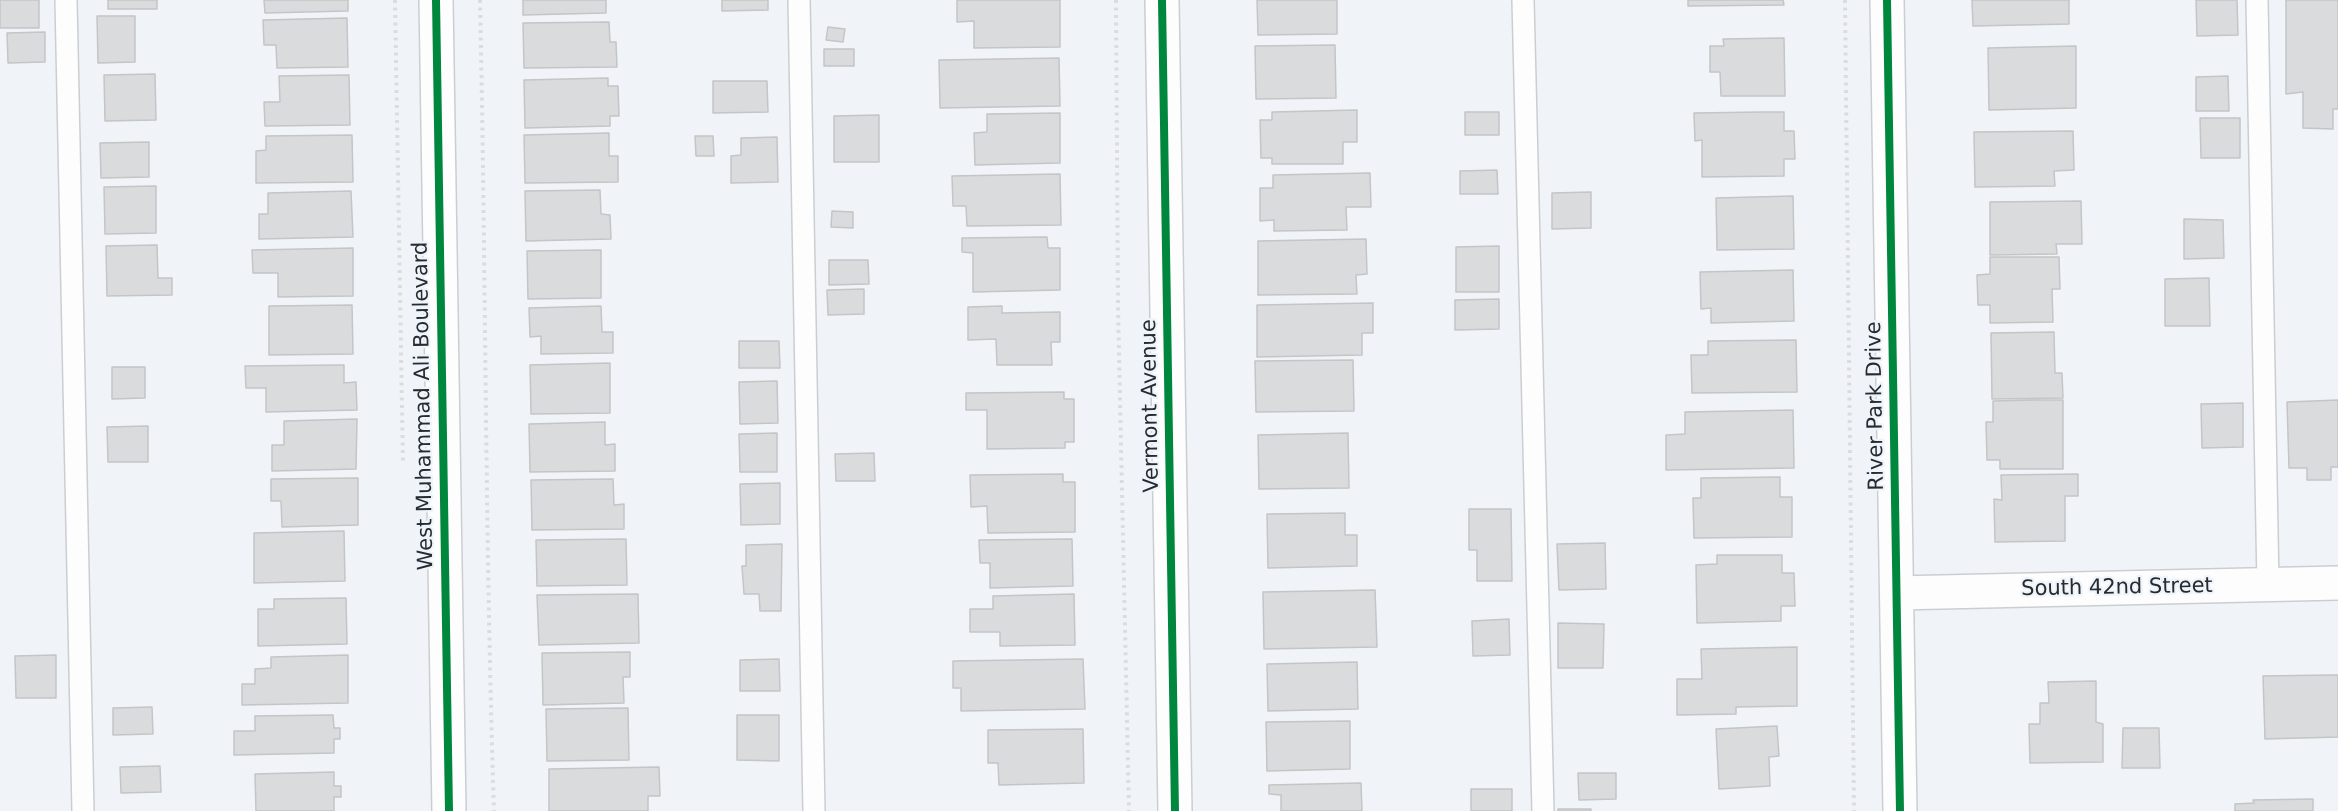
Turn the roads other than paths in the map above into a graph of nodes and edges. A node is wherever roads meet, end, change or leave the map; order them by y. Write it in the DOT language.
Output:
graph roads {
  1 [pos="66,0"];
  2 [pos="436,0"];
  3 [pos="799,0"];
  4 [pos="1162,0"];
  5 [pos="1523,0"];
  6 [pos="1887,0"];
  7 [pos="2257,0"];
  8 [pos="2338,583"];
  9 [pos="2268,584"];
  10 [pos="1897,593"];
  11 [pos="83,811"];
  12 [pos="449,811"];
  13 [pos="814,811"];
  14 [pos="1175,811"];
  15 [pos="1543,811"];
  16 [pos="1900,811"];
  1 -- 11 [label="lane"];
  2 -- 12 [label="street, West Muhammad Ali Boulevard"];
  3 -- 13 [label="lane"];
  4 -- 14 [label="street, Vermont Avenue"];
  5 -- 15 [label="lane"];
  6 -- 10 [label="street, River Park Drive"];
  7 -- 9 [label="lane"];
  8 -- 9 [label="street, South 42nd Street"];
  9 -- 10 [label="street, South 42nd Street"];
  10 -- 16 [label="street, River Park Drive"];
}
